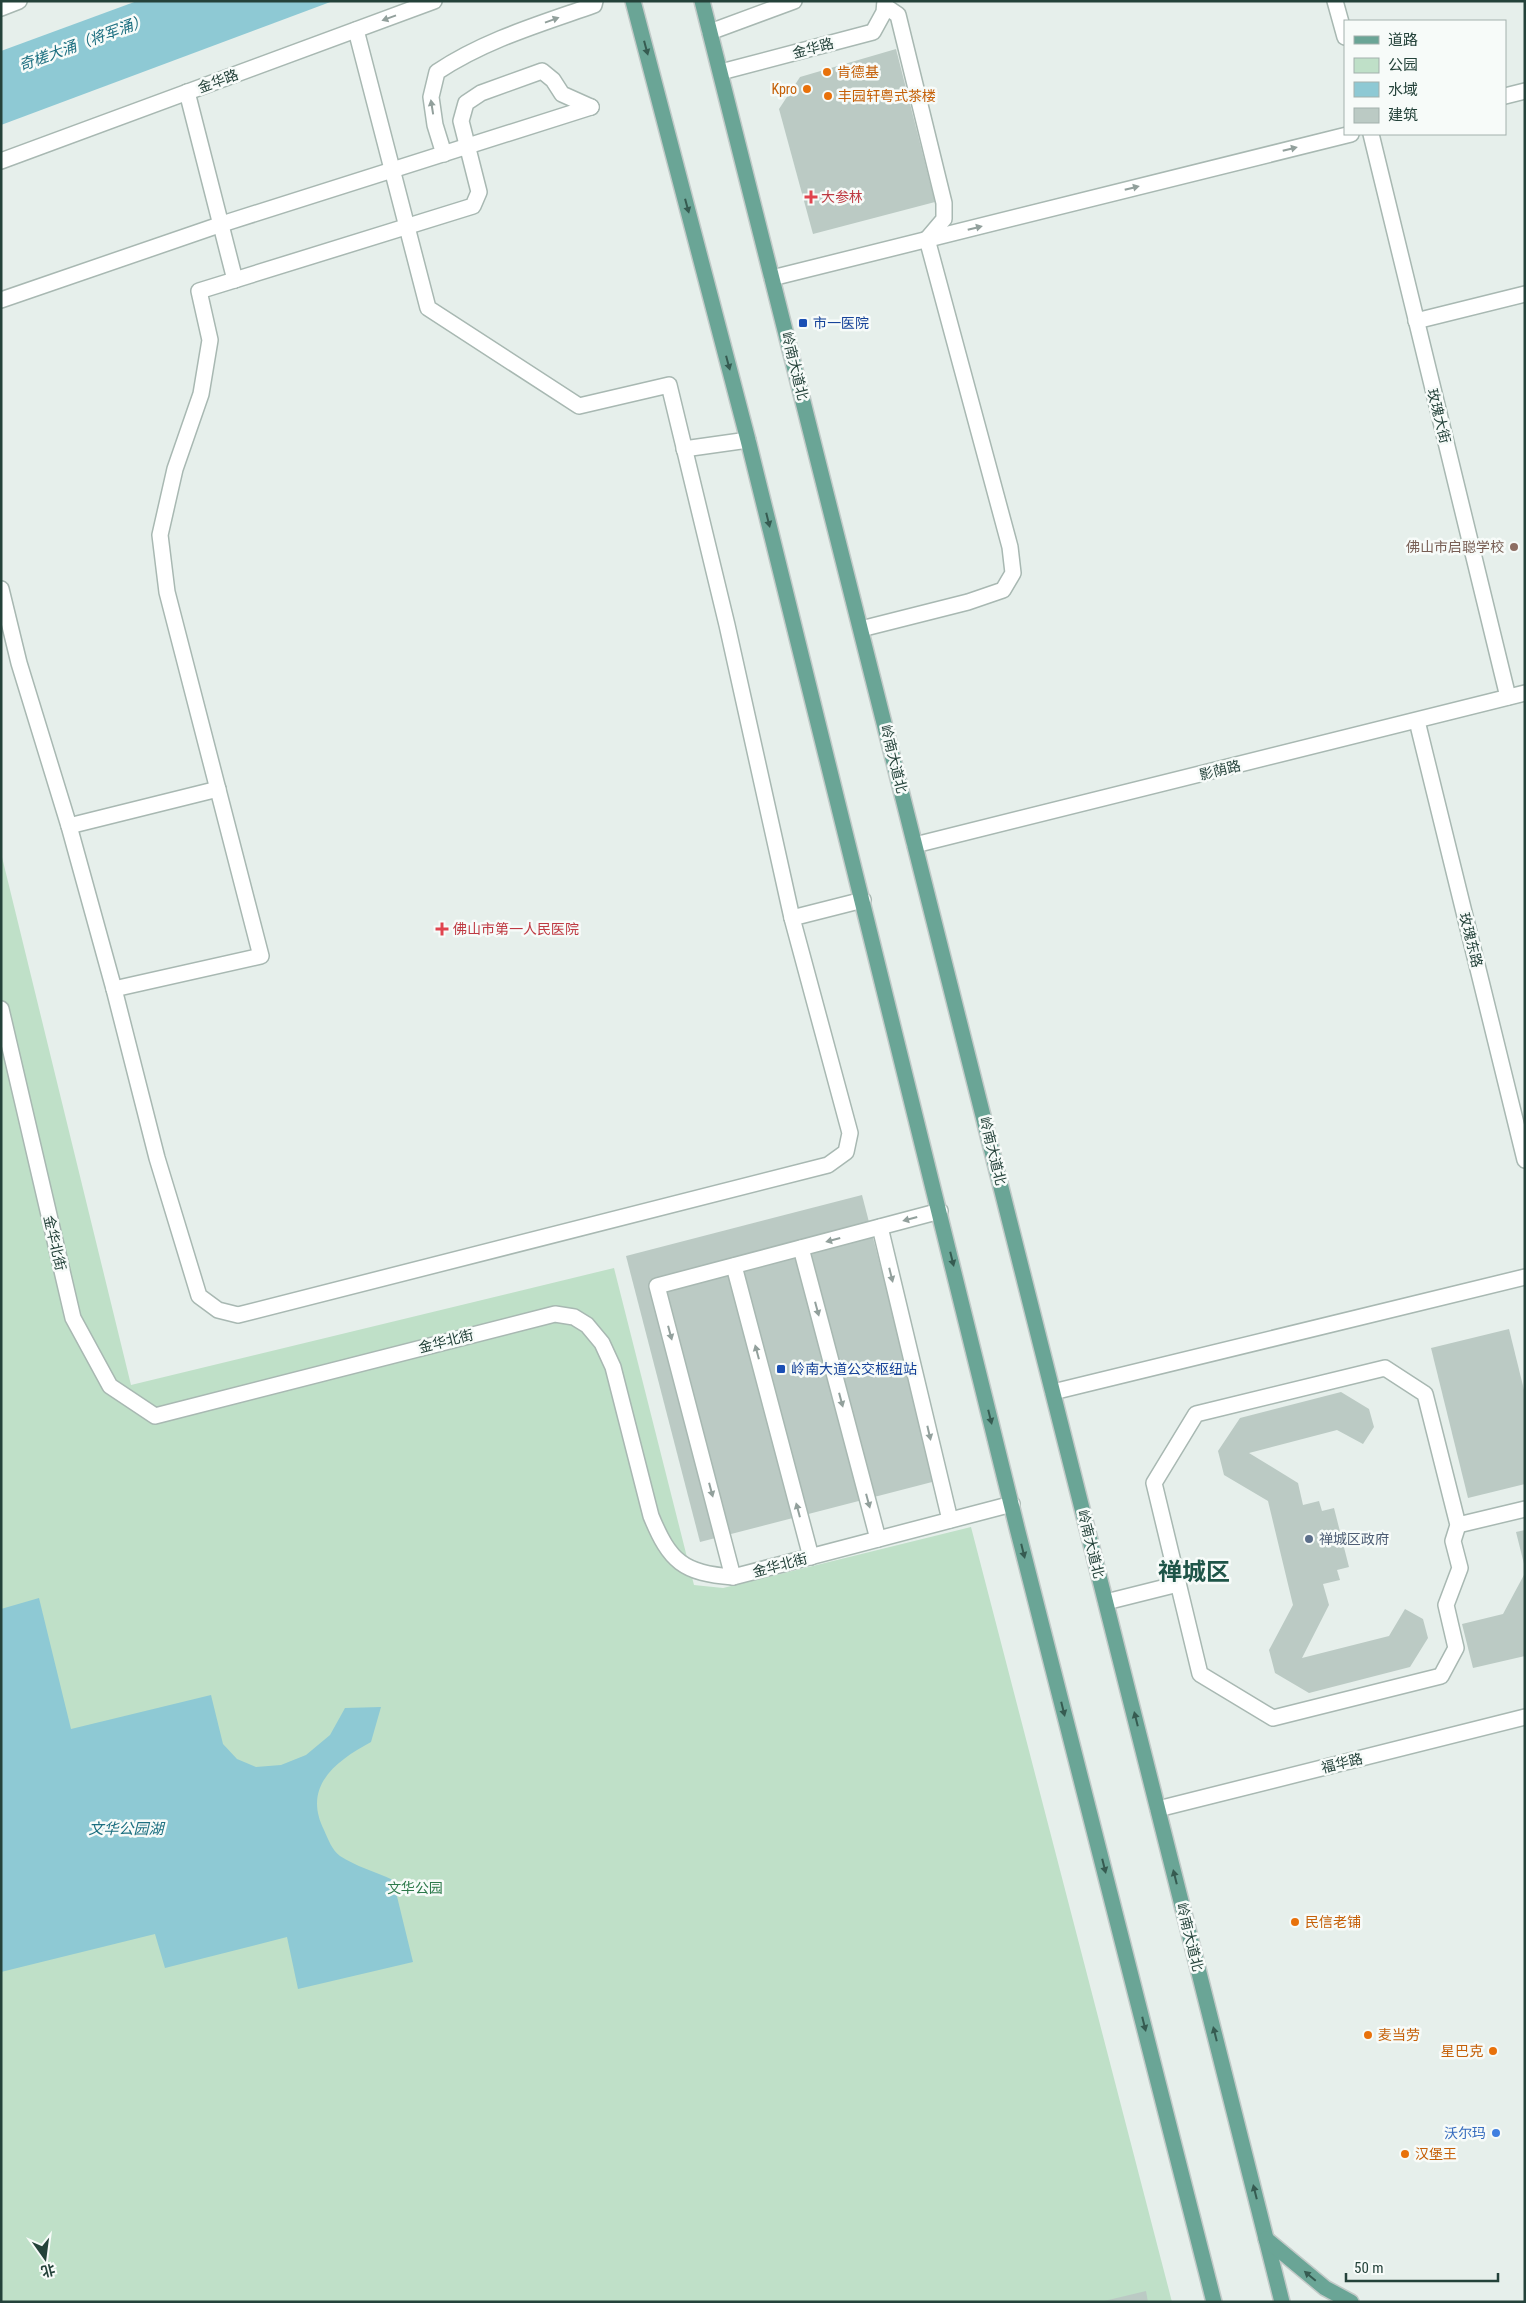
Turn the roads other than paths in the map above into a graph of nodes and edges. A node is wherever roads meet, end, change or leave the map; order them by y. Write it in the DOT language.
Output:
graph roads {
  1 [pos="19,1"];
  2 [pos="434,1"];
  3 [pos="595,1"];
  4 [pos="633,1"];
  5 [pos="702,1"];
  6 [pos="794,1"];
  7 [pos="1335,1"];
  8 [pos="885,4"];
  9 [pos="1,8"];
  10 [pos="356,30"];
  11 [pos="710,32"];
  12 [pos="1344,33"];
  13 [pos="721,72"];
  14 [pos="1525,90"];
  15 [pos="188,92"];
  16 [pos="1506,96"];
  17 [pos="1347,135"];
  18 [pos="1371,135"];
  19 [pos="467,147"];
  20 [pos="444,154"];
  21 [pos="1,161"];
  22 [pos="392,171"];
  23 [pos="222,224"];
  24 [pos="406,227"];
  25 [pos="927,240"];
  26 [pos="772,278"];
  27 [pos="235,280"];
  28 [pos="1525,294"];
  29 [pos="1,300"];
  30 [pos="1416,320"];
  31 [pos="748,440"];
  32 [pos="684,449"];
  33 [pos="1,589"];
  34 [pos="861,629"];
  35 [pos="1525,693"];
  36 [pos="1508,698"];
  37 [pos="1417,721"];
  38 [pos="218,789"];
  39 [pos="69,826"];
  40 [pos="915,845"];
  41 [pos="863,900"];
  42 [pos="792,918"];
  43 [pos="114,989"];
  44 [pos="1,1009"];
  45 [pos="1525,1160"];
  46 [pos="940,1211"];
  47 [pos="880,1227"];
  48 [pos="801,1248"];
  49 [pos="734,1266"];
  50 [pos="1525,1277"];
  51 [pos="1053,1392"];
  52 [pos="1012,1504"];
  53 [pos="1525,1509"];
  54 [pos="950,1520"];
  55 [pos="1458,1525"];
  56 [pos="878,1539"];
  57 [pos="811,1557"];
  58 [pos="734,1577"];
  59 [pos="1178,1584"];
  60 [pos="1106,1602"];
  61 [pos="1525,1717"];
  62 [pos="1158,1809"];
  63 [pos="1266,2239"];
  64 [pos="1214,2302"];
  65 [pos="1282,2302"];
  66 [pos="1351,2302"];
  1 -- 9 [label="street"];
  2 -- 10 [label="street, 金华路, one-way"];
  20 -- 3 [label="street, one-way"];
  4 -- 31 [label="main road, one-way"];
  5 -- 11 [label="main road, 岭南大道北"];
  6 -- 11 [label="street"];
  7 -- 12 [label="street"];
  8 -- 13 [label="street, 金华路"];
  8 -- 25 [label="street"];
  10 -- 15 [label="street, 金华路"];
  10 -- 22 [label="street"];
  11 -- 13 [label="main road, 岭南大道北"];
  13 -- 26 [label="main road, 岭南大道北"];
  14 -- 16 [label="street"];
  15 -- 21 [label="street, 金华路"];
  15 -- 23 [label="street"];
  25 -- 17 [label="street, one-way"];
  18 -- 30 [label="street, 玫瑰大街"];
  19 -- 19 [label="street"];
  19 -- 20 [label="street"];
  19 -- 24 [label="street"];
  20 -- 22 [label="street"];
  22 -- 23 [label="street"];
  22 -- 24 [label="street"];
  23 -- 27 [label="street"];
  23 -- 29 [label="street"];
  24 -- 27 [label="street"];
  24 -- 32 [label="street"];
  25 -- 26 [label="street"];
  25 -- 34 [label="street"];
  26 -- 34 [label="main road, 岭南大道北"];
  27 -- 38 [label="street"];
  28 -- 30 [label="street"];
  30 -- 36 [label="street, 玫瑰大街"];
  31 -- 32 [label="street"];
  31 -- 41 [label="main road, one-way"];
  32 -- 42 [label="street"];
  33 -- 39 [label="street"];
  34 -- 40 [label="main road, 岭南大道北"];
  35 -- 36 [label="street, 影荫路"];
  36 -- 37 [label="street, 影荫路"];
  37 -- 40 [label="street, 影荫路"];
  37 -- 45 [label="street, 玫瑰东路"];
  38 -- 39 [label="street"];
  38 -- 43 [label="street"];
  39 -- 43 [label="street"];
  40 -- 51 [label="main road, 岭南大道北"];
  41 -- 42 [label="street"];
  41 -- 46 [label="main road"];
  42 -- 43 [label="street"];
  44 -- 58 [label="street, 金华北街"];
  46 -- 47 [label="street, one-way"];
  46 -- 52 [label="main road, one-way"];
  47 -- 48 [label="street, one-way"];
  47 -- 54 [label="street, one-way"];
  48 -- 49 [label="street"];
  48 -- 56 [label="street, one-way"];
  57 -- 49 [label="street, one-way"];
  49 -- 58 [label="street, one-way"];
  50 -- 51 [label="street"];
  51 -- 60 [label="main road, 岭南大道北"];
  52 -- 54 [label="street, 金华北街"];
  52 -- 64 [label="main road, one-way"];
  53 -- 55 [label="street"];
  54 -- 56 [label="street, 金华北街"];
  55 -- 59 [label="street"];
  55 -- 59 [label="street"];
  56 -- 57 [label="street, 金华北街"];
  57 -- 58 [label="street, 金华北街"];
  59 -- 60 [label="street"];
  62 -- 60 [label="main road, 岭南大道北, one-way"];
  61 -- 62 [label="street, 福华路"];
  63 -- 62 [label="main road, 岭南大道北, one-way"];
  63 -- 65 [label="main road, 岭南大道北"];
  66 -- 63 [label="main road, one-way"];
}
